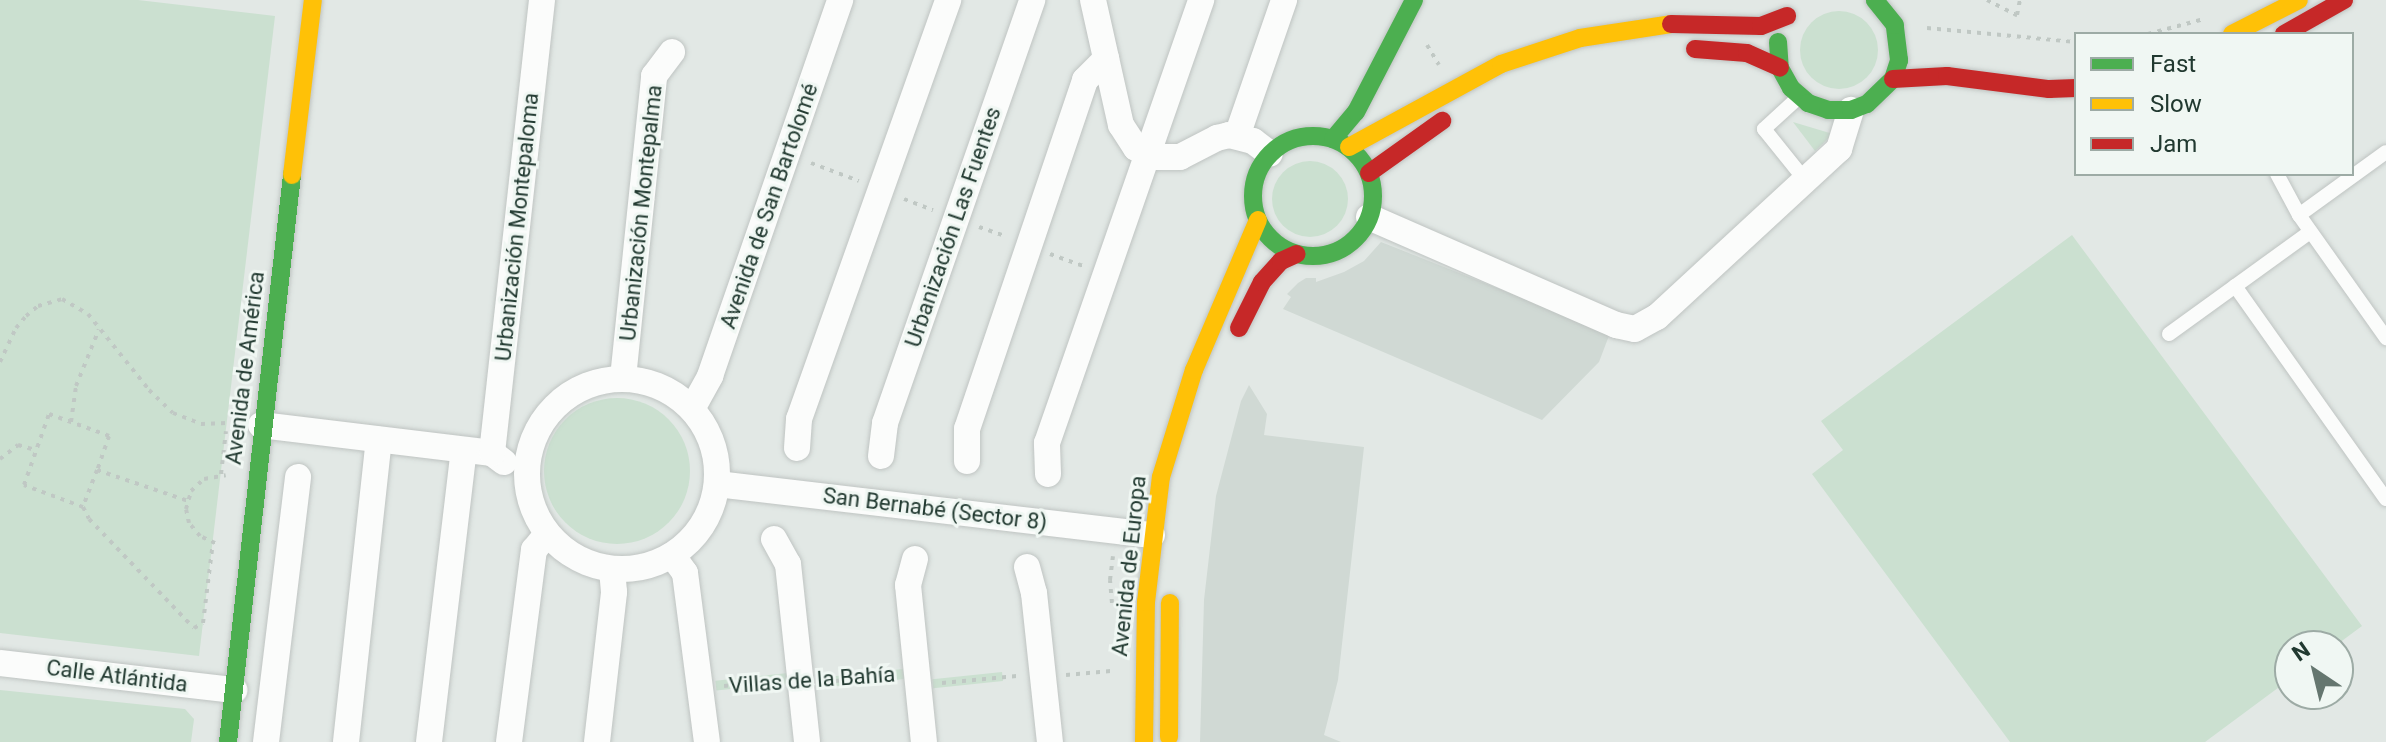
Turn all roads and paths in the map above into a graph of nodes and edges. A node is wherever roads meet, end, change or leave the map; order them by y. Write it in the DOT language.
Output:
graph roads {
  1 [pos="307,0"];
  2 [pos="313,0"];
  3 [pos="542,0"];
  4 [pos="840,0"];
  5 [pos="948,0"];
  6 [pos="1032,0"];
  7 [pos="1201,0"];
  8 [pos="1284,0"];
  9 [pos="1414,0"];
  10 [pos="1803,0"];
  11 [pos="1875,0"];
  12 [pos="1987,0"];
  13 [pos="2020,0"];
  14 [pos="2299,0"];
  15 [pos="2344,0"];
  16 [pos="1100,3"];
  17 [pos="1787,16"];
  18 [pos="2208,17"];
  19 [pos="1918,22"];
  20 [pos="2155,32"];
  21 [pos="2236,32"];
  22 [pos="2288,32"];
  23 [pos="1900,40"];
  24 [pos="2074,42"];
  25 [pos="1921,46"];
  26 [pos="1681,50"];
  27 [pos="672,52"];
  28 [pos="1386,57"];
  29 [pos="1106,59"];
  30 [pos="1780,68"];
  31 [pos="1893,79"];
  32 [pos="2074,88"];
  33 [pos="1800,96"];
  34 [pos="1418,108"];
  35 [pos="1460,110"];
  36 [pos="1851,110"];
  37 [pos="1237,136"];
  38 [pos="1341,143"];
  39 [pos="2386,152"];
  40 [pos="1148,154"];
  41 [pos="1270,154"];
  42 [pos="1369,173"];
  43 [pos="2354,175"];
  44 [pos="2278,176"];
  45 [pos="2353,176"];
  46 [pos="1805,180"];
  47 [pos="2299,215"];
  48 [pos="1369,217"];
  49 [pos="1258,220"];
  50 [pos="2310,232"];
  51 [pos="1297,254"];
  52 [pos="2235,286"];
  53 [pos="99,329"];
  54 [pos="2169,334"];
  55 [pos="2386,338"];
  56 [pos="1234,340"];
  57 [pos="0,362"];
  58 [pos="623,378"];
  59 [pos="692,409"];
  60 [pos="229,410"];
  61 [pos="549,412"];
  62 [pos="71,422"];
  63 [pos="227,425"];
  64 [pos="261,425"];
  65 [pos="379,440"];
  66 [pos="797,448"];
  67 [pos="36,450"];
  68 [pos="464,450"];
  69 [pos="492,453"];
  70 [pos="881,456"];
  71 [pos="0,459"];
  72 [pos="967,461"];
  73 [pos="97,470"];
  74 [pos="1048,474"];
  75 [pos="221,475"];
  76 [pos="256,477"];
  77 [pos="298,477"];
  78 [pos="717,484"];
  79 [pos="2386,499"];
  80 [pos="188,501"];
  81 [pos="530,501"];
  82 [pos="83,507"];
  83 [pos="547,534"];
  84 [pos="1152,535"];
  85 [pos="774,539"];
  86 [pos="213,542"];
  87 [pos="249,550"];
  88 [pos="672,555"];
  89 [pos="915,559"];
  90 [pos="1027,567"];
  91 [pos="612,569"];
  92 [pos="1172,582"];
  93 [pos="0,663"];
  94 [pos="1111,671"];
  95 [pos="917,673"];
  96 [pos="1043,674"];
  97 [pos="801,677"];
  98 [pos="701,689"];
  99 [pos="234,690"];
  100 [pos="228,742"];
  101 [pos="266,742"];
  102 [pos="346,742"];
  103 [pos="429,742"];
  104 [pos="509,742"];
  105 [pos="597,742"];
  106 [pos="707,742"];
  107 [pos="807,742"];
  108 [pos="924,742"];
  109 [pos="1050,742"];
  110 [pos="1144,742"];
  111 [pos="1169,742"];
  1 -- 2 [label="street"];
  2 -- 64 [label="street, Avenida de América"];
  3 -- 69 [label="street, Urbanización Montepaloma"];
  4 -- 59 [label="street, Avenida de San Bartolomé"];
  5 -- 66 [label="street"];
  6 -- 70 [label="street, Urbanización Las Fuentes"];
  7 -- 40 [label="street"];
  8 -- 37 [label="street"];
  9 -- 28 [label="street"];
  10 -- 17 [label="street"];
  11 -- 23 [label="street"];
  12 -- 13 [label="path"];
  14 -- 21 [label="street"];
  15 -- 22 [label="street"];
  16 -- 29 [label="street"];
  17 -- 30 [label="street"];
  17 -- 34 [label="street"];
  18 -- 20 [label="path"];
  19 -- 24 [label="path"];
  23 -- 25 [label="street"];
  23 -- 31 [label="street"];
  26 -- 30 [label="street"];
  27 -- 58 [label="street, Urbanización Montepalma"];
  28 -- 34 [label="street"];
  28 -- 38 [label="street"];
  29 -- 40 [label="street"];
  29 -- 72 [label="street"];
  30 -- 33 [label="street"];
  31 -- 32 [label="street"];
  31 -- 36 [label="street"];
  33 -- 36 [label="street"];
  33 -- 46 [label="lane"];
  34 -- 38 [label="street"];
  35 -- 42 [label="street"];
  36 -- 46 [label="street"];
  37 -- 40 [label="street"];
  37 -- 41 [label="street"];
  38 -- 41 [label="street"];
  38 -- 42 [label="street"];
  39 -- 43 [label="lane"];
  40 -- 74 [label="street"];
  41 -- 49 [label="street"];
  42 -- 48 [label="street"];
  44 -- 47 [label="lane"];
  45 -- 47 [label="lane"];
  46 -- 48 [label="street"];
  47 -- 50 [label="lane"];
  48 -- 51 [label="street"];
  49 -- 51 [label="street"];
  49 -- 84 [label="street, Avenida de Europa"];
  50 -- 52 [label="lane"];
  50 -- 55 [label="lane"];
  51 -- 56 [label="street"];
  52 -- 54 [label="lane"];
  52 -- 79 [label="lane"];
  53 -- 57 [label="path"];
  53 -- 62 [label="path"];
  53 -- 63 [label="path"];
  58 -- 59 [label="street"];
  58 -- 61 [label="street"];
  59 -- 78 [label="street"];
  60 -- 63 [label="path"];
  61 -- 69 [label="street"];
  61 -- 81 [label="street"];
  62 -- 67 [label="path"];
  62 -- 73 [label="path"];
  63 -- 75 [label="path"];
  64 -- 65 [label="street"];
  64 -- 76 [label="street, Avenida de América"];
  65 -- 68 [label="street"];
  65 -- 102 [label="street"];
  67 -- 71 [label="path"];
  67 -- 82 [label="path"];
  68 -- 69 [label="street"];
  68 -- 103 [label="street"];
  69 -- 81 [label="street"];
  73 -- 80 [label="path"];
  73 -- 82 [label="path"];
  75 -- 76 [label="path"];
  75 -- 80 [label="path"];
  76 -- 87 [label="street, Avenida de América"];
  77 -- 101 [label="street"];
  78 -- 84 [label="street, San Bernabé (Sector 8)"];
  78 -- 88 [label="street"];
  80 -- 86 [label="path"];
  81 -- 83 [label="street"];
  82 -- 86 [label="path"];
  83 -- 91 [label="street"];
  83 -- 104 [label="street"];
  84 -- 110 [label="street, Avenida de Europa"];
  85 -- 97 [label="street"];
  86 -- 87 [label="path"];
  87 -- 99 [label="street, Avenida de América"];
  88 -- 91 [label="street"];
  88 -- 98 [label="street"];
  89 -- 95 [label="street"];
  90 -- 96 [label="street"];
  91 -- 105 [label="street"];
  92 -- 111 [label="street, Avenida de Europa"];
  93 -- 99 [label="street, Calle Atlántida"];
  94 -- 96 [label="path, Villas de la Bahía"];
  95 -- 96 [label="path, Villas de la Bahía"];
  95 -- 97 [label="path, Villas de la Bahía"];
  95 -- 108 [label="street"];
  96 -- 109 [label="street"];
  97 -- 98 [label="path, Villas de la Bahía"];
  97 -- 107 [label="street"];
  98 -- 106 [label="street"];
  99 -- 100 [label="street, Avenida de América"];
}
